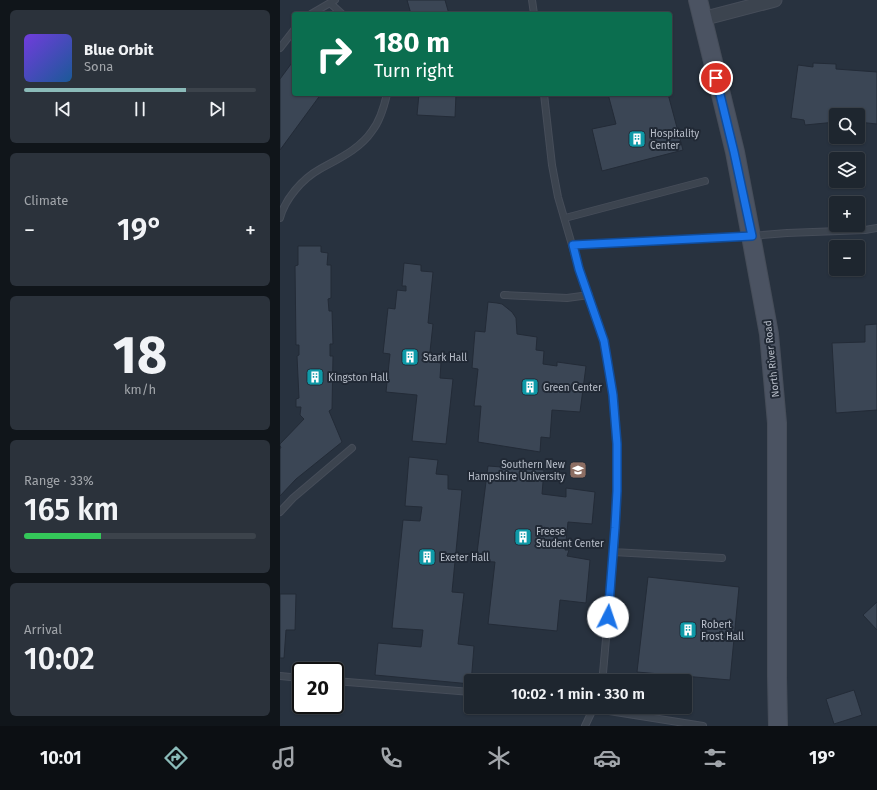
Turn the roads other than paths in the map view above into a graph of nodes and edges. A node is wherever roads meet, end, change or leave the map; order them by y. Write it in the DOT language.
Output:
graph roads {
  1 [pos="532,0"];
  2 [pos="698,0"];
  3 [pos="775,0"];
  4 [pos="332,1"];
  5 [pos="314,12"];
  6 [pos="340,12"];
  7 [pos="534,12"];
  8 [pos="702,19"];
  9 [pos="292,33"];
  10 [pos="280,48"];
  11 [pos="386,96"];
  12 [pos="544,96"];
  13 [pos="705,180"];
  14 [pos="280,218"];
  15 [pos="565,218"];
  16 [pos="877,228"];
  17 [pos="752,236"];
  18 [pos="573,245"];
  19 [pos="504,295"];
  20 [pos="589,295"];
  21 [pos="352,448"];
  22 [pos="280,512"];
  23 [pos="613,552"];
  24 [pos="722,558"];
  25 [pos="603,674"];
  26 [pos="280,676"];
  27 [pos="292,677"];
  28 [pos="344,682"];
  29 [pos="464,691"];
  30 [pos="591,714"];
  31 [pos="630,714"];
  32 [pos="585,726"];
  33 [pos="703,726"];
  34 [pos="778,726"];
  1 -- 7 [label="lane"];
  2 -- 8 [label="street, North River Road"];
  3 -- 8 [label="street"];
  4 -- 5 [label="lane"];
  4 -- 6 [label="lane"];
  8 -- 17 [label="street, North River Road"];
  9 -- 10 [label="lane"];
  11 -- 14 [label="lane"];
  12 -- 15 [label="lane"];
  13 -- 15 [label="lane"];
  15 -- 18 [label="lane"];
  16 -- 17 [label="lane"];
  17 -- 18 [label="lane"];
  17 -- 34 [label="street, North River Road"];
  18 -- 20 [label="lane"];
  19 -- 20 [label="lane"];
  20 -- 23 [label="lane"];
  21 -- 22 [label="lane"];
  23 -- 24 [label="lane"];
  23 -- 25 [label="lane"];
  26 -- 27 [label="lane"];
  28 -- 29 [label="lane"];
  30 -- 32 [label="lane"];
  31 -- 33 [label="lane"];
}
